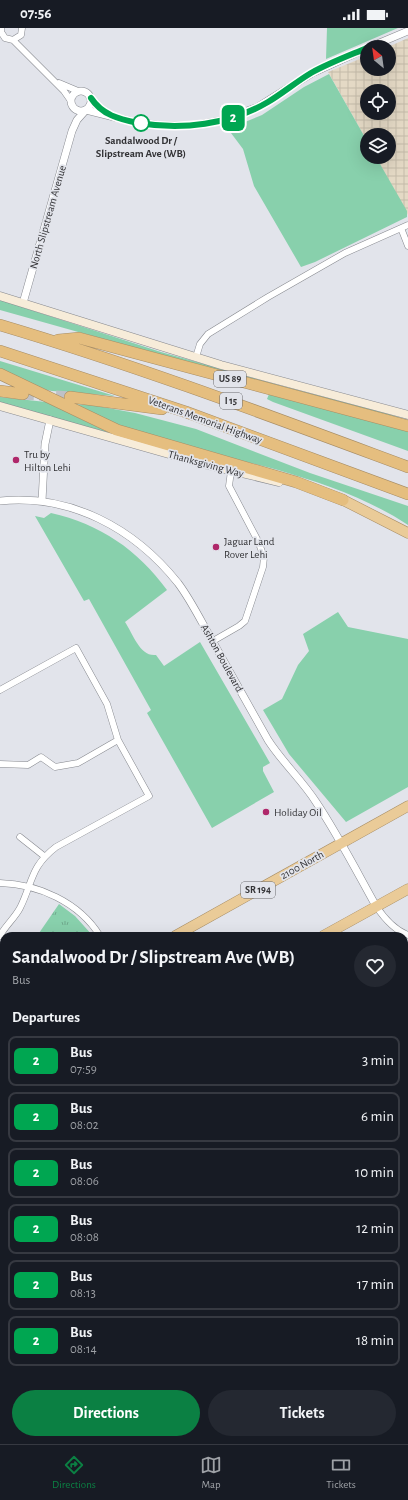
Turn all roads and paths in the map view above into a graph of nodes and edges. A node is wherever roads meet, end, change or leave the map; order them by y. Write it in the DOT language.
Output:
graph roads {
  1 [pos="1,28"];
  2 [pos="22,31"];
  3 [pos="408,31"];
  4 [pos="13,40"];
  5 [pos="387,40"];
  6 [pos="24,50"];
  7 [pos="360,51"];
  8 [pos="51,78"];
  9 [pos="78,91"];
  10 [pos="91,98"];
  11 [pos="72,104"];
  12 [pos="86,111"];
  13 [pos="110,116"];
  14 [pos="72,131"];
  15 [pos="408,226"];
  16 [pos="401,228"];
  17 [pos="408,246"];
  18 [pos="0,296"];
  19 [pos="23,303"];
  20 [pos="0,325"];
  21 [pos="52,340"];
  22 [pos="0,351"];
  23 [pos="196,357"];
  24 [pos="0,374"];
  25 [pos="0,391"];
  26 [pos="23,394"];
  27 [pos="70,397"];
  28 [pos="0,406"];
  29 [pos="186,412"];
  30 [pos="408,415"];
  31 [pos="50,420"];
  32 [pos="408,426"];
  33 [pos="408,467"];
  34 [pos="231,471"];
  35 [pos="408,494"];
  36 [pos="343,500"];
  37 [pos="0,501"];
  38 [pos="42,501"];
  39 [pos="408,533"];
  40 [pos="213,642"];
  41 [pos="0,690"];
  42 [pos="118,740"];
  43 [pos="0,764"];
  44 [pos="408,806"];
  45 [pos="20,837"];
  46 [pos="340,843"];
  47 [pos="44,856"];
  48 [pos="0,883"];
  49 [pos="28,886"];
  50 [pos="408,889"];
  51 [pos="376,906"];
  52 [pos="0,923"];
  53 [pos="6,926"];
  54 [pos="2,932"];
  55 [pos="96,932"];
  56 [pos="182,932"];
  57 [pos="330,932"];
  58 [pos="401,932"];
  1 -- 4 [label="street"];
  2 -- 4 [label="street"];
  2 -- 6 [label="street"];
  3 -- 5 [label="street"];
  4 -- 6 [label="street"];
  6 -- 8 [label="street"];
  7 -- 13 [label="street"];
  8 -- 9 [label="street"];
  8 -- 11 [label="street"];
  9 -- 10 [label="street"];
  9 -- 11 [label="street"];
  10 -- 12 [label="street"];
  10 -- 13 [label="street"];
  11 -- 12 [label="street"];
  11 -- 14 [label="street, North Slipstream Avenue"];
  12 -- 13 [label="street"];
  12 -- 14 [label="street, North Slipstream Avenue"];
  14 -- 19 [label="street, North Slipstream Avenue"];
  15 -- 16 [label="street"];
  16 -- 17 [label="street"];
  16 -- 23 [label="street"];
  18 -- 19 [label="main road"];
  19 -- 23 [label="main road"];
  20 -- 21 [label="highway, I 15"];
  21 -- 32 [label="highway, US 89"];
  21 -- 33 [label="highway, I 15"];
  22 -- 29 [label="highway, Veterans Memorial Highway / I 15"];
  23 -- 30 [label="main road"];
  24 -- 36 [label="highway"];
  25 -- 26 [label="highway"];
  27 -- 29 [label="highway"];
  28 -- 31 [label="main road, Thanksgiving Way"];
  29 -- 35 [label="highway, Veterans Memorial Highway / I 15"];
  31 -- 34 [label="main road, Thanksgiving Way"];
  31 -- 38 [label="street"];
  34 -- 36 [label="main road, Thanksgiving Way"];
  34 -- 40 [label="street"];
  36 -- 39 [label="highway, Thanksgiving Way"];
  37 -- 38 [label="street, Ashton Boulevard"];
  38 -- 40 [label="street, Ashton Boulevard"];
  40 -- 46 [label="street, Ashton Boulevard"];
  41 -- 42 [label="street"];
  42 -- 43 [label="street"];
  42 -- 47 [label="street"];
  44 -- 46 [label="highway, 2100 North / SR 194"];
  45 -- 47 [label="street"];
  46 -- 51 [label="street, Ashton Boulevard"];
  46 -- 56 [label="highway, 2100 North / SR 194"];
  47 -- 49 [label="street"];
  48 -- 49 [label="street"];
  49 -- 53 [label="street"];
  49 -- 55 [label="street"];
  50 -- 51 [label="highway"];
  51 -- 57 [label="highway"];
  51 -- 58 [label="street"];
  52 -- 53 [label="street"];
  53 -- 54 [label="street"];
}
